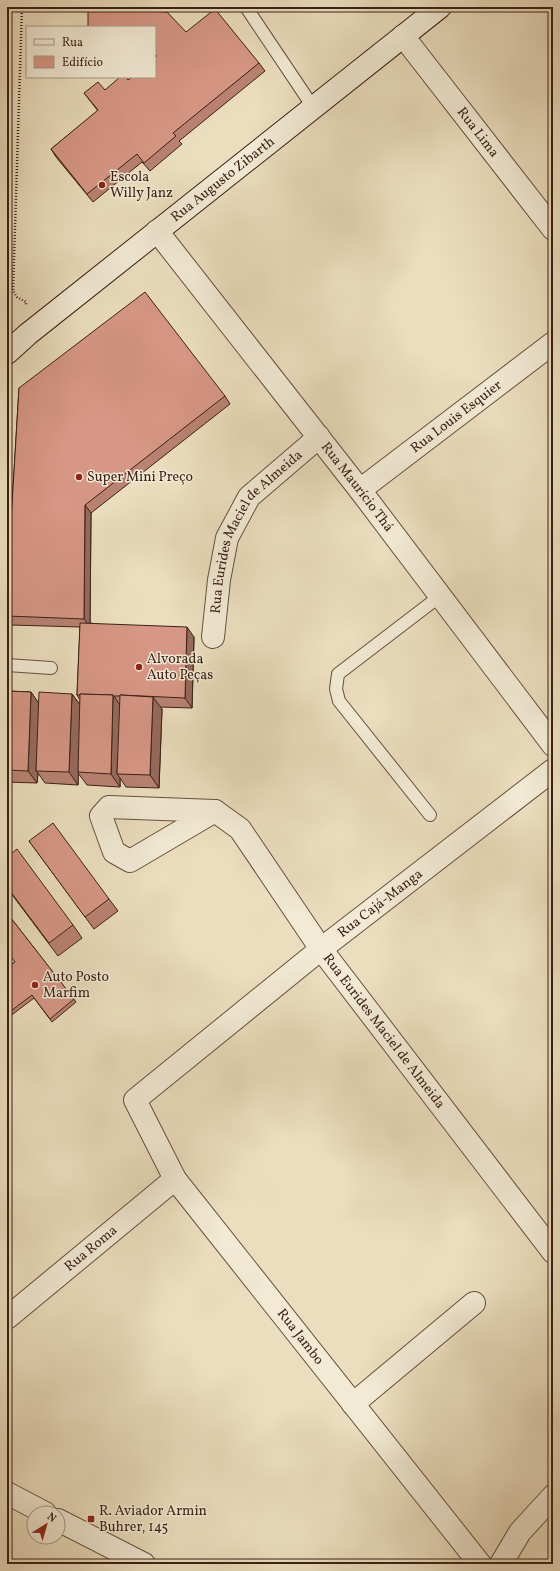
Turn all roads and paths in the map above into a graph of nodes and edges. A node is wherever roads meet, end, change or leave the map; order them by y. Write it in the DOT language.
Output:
graph roads {
  1 [pos="22,7"];
  2 [pos="246,7"];
  3 [pos="440,7"];
  4 [pos="403,36"];
  5 [pos="314,107"];
  6 [pos="553,229"];
  7 [pos="157,231"];
  8 [pos="26,302"];
  9 [pos="553,342"];
  10 [pos="8,362"];
  11 [pos="7,415"];
  12 [pos="319,437"];
  13 [pos="360,490"];
  14 [pos="440,596"];
  15 [pos="213,637"];
  16 [pos="7,665"];
  17 [pos="51,668"];
  18 [pos="553,746"];
  19 [pos="553,770"];
  20 [pos="215,811"];
  21 [pos="430,815"];
  22 [pos="321,949"];
  23 [pos="135,1100"];
  24 [pos="175,1179"];
  25 [pos="553,1252"];
  26 [pos="474,1304"];
  27 [pos="7,1318"];
  28 [pos="353,1404"];
  29 [pos="7,1494"];
  30 [pos="553,1496"];
  31 [pos="29,1505"];
  32 [pos="66,1524"];
  33 [pos="144,1564"];
  34 [pos="480,1564"];
  35 [pos="501,1564"];
  1 -- 8 [label="path"];
  2 -- 5 [label="lane"];
  3 -- 4 [label="street, Rua Augusto Zibarth"];
  4 -- 5 [label="street, Rua Augusto Zibarth"];
  4 -- 6 [label="street, Rua Lima"];
  5 -- 7 [label="street, Rua Augusto Zibarth"];
  7 -- 10 [label="street, Rua Augusto Zibarth"];
  7 -- 12 [label="street, Rua Maurício Thá"];
  9 -- 13 [label="street, Rua Louis Esquier"];
  10 -- 11 [label="path"];
  12 -- 13 [label="street, Rua Maurício Thá"];
  12 -- 15 [label="street, Rua Eurides Maciel de Almeida"];
  13 -- 14 [label="street, Rua Maurício Thá"];
  14 -- 18 [label="street, Rua Maurício Thá"];
  14 -- 21 [label="lane"];
  16 -- 17 [label="lane"];
  19 -- 22 [label="street, Rua Cajá-Manga"];
  20 -- 22 [label="street, Rua Eurides Maciel de Almeida"];
  22 -- 23 [label="street, Rua Cajá-Manga"];
  22 -- 25 [label="street, Rua Eurides Maciel de Almeida"];
  23 -- 24 [label="street, Rua Jambo"];
  24 -- 27 [label="street, Rua Roma"];
  24 -- 28 [label="street, Rua Jambo"];
  26 -- 28 [label="street"];
  28 -- 34 [label="street, Rua Jambo"];
  29 -- 31 [label="street"];
  30 -- 35 [label="street"];
  32 -- 33 [label="street"];
}
